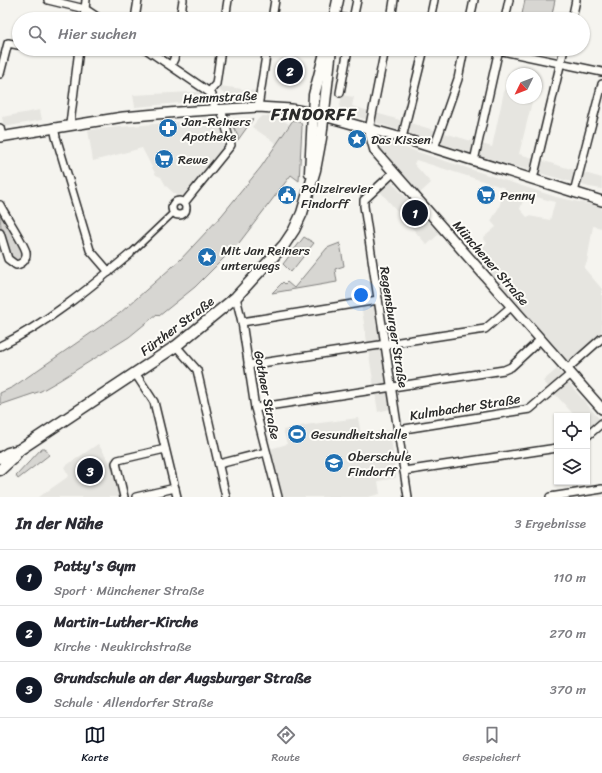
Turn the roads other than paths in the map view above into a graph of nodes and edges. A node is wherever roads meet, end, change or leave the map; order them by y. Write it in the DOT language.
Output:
graph roads {
  1 [pos="48,0"];
  2 [pos="86,0"];
  3 [pos="138,0"];
  4 [pos="183,0"];
  5 [pos="228,0"];
  6 [pos="275,0"];
  7 [pos="338,0"];
  8 [pos="357,0"];
  9 [pos="394,0"];
  10 [pos="434,0"];
  11 [pos="474,0"];
  12 [pos="509,0"];
  13 [pos="576,0"];
  14 [pos="85,9"];
  15 [pos="85,12"];
  16 [pos="90,12"];
  17 [pos="136,12"];
  18 [pos="181,12"];
  19 [pos="226,12"];
  20 [pos="273,12"];
  21 [pos="336,12"];
  22 [pos="354,12"];
  23 [pos="392,12"];
  24 [pos="431,12"];
  25 [pos="471,12"];
  26 [pos="506,12"];
  27 [pos="573,12"];
  28 [pos="12,44"];
  29 [pos="78,56"];
  30 [pos="157,56"];
  31 [pos="175,56"];
  32 [pos="220,56"];
  33 [pos="266,56"];
  34 [pos="324,56"];
  35 [pos="330,56"];
  36 [pos="347,56"];
  37 [pos="384,56"];
  38 [pos="422,56"];
  39 [pos="463,56"];
  40 [pos="496,56"];
  41 [pos="527,56"];
  42 [pos="563,56"];
  43 [pos="561,64"];
  44 [pos="171,65"];
  45 [pos="602,72"];
  46 [pos="0,74"];
  47 [pos="602,84"];
  48 [pos="209,92"];
  49 [pos="340,93"];
  50 [pos="258,107"];
  51 [pos="218,109"];
  52 [pos="318,115"];
  53 [pos="70,124"];
  54 [pos="54,127"];
  55 [pos="369,130"];
  56 [pos="1,134"];
  57 [pos="402,138"];
  58 [pos="434,148"];
  59 [pos="474,161"];
  60 [pos="394,172"];
  61 [pos="533,179"];
  62 [pos="574,192"];
  63 [pos="602,196"];
  64 [pos="602,201"];
  65 [pos="0,205"];
  66 [pos="174,212"];
  67 [pos="0,233"];
  68 [pos="130,254"];
  69 [pos="109,272"];
  70 [pos="236,297"];
  71 [pos="378,300"];
  72 [pos="512,306"];
  73 [pos="242,322"];
  74 [pos="602,338"];
  75 [pos="541,340"];
  76 [pos="385,345"];
  77 [pos="0,346"];
  78 [pos="176,346"];
  79 [pos="248,365"];
  80 [pos="569,372"];
  81 [pos="135,373"];
  82 [pos="391,388"];
  83 [pos="600,403"];
  84 [pos="255,408"];
  85 [pos="602,423"];
  86 [pos="398,430"];
  87 [pos="590,433"];
  88 [pos="165,448"];
  89 [pos="554,448"];
  90 [pos="19,450"];
  91 [pos="266,452"];
  92 [pos="0,458"];
  93 [pos="219,464"];
  94 [pos="0,470"];
  95 [pos="404,471"];
  96 [pos="175,488"];
  97 [pos="602,489"];
  98 [pos="124,497"];
  99 [pos="136,497"];
  100 [pos="177,497"];
  101 [pos="226,497"];
  102 [pos="278,497"];
  103 [pos="408,497"];
  104 [pos="550,497"];
  1 -- 14 [label="street"];
  2 -- 14 [label="street"];
  3 -- 17 [label="street"];
  4 -- 18 [label="street"];
  5 -- 19 [label="street"];
  6 -- 20 [label="street"];
  7 -- 21 [label="main road"];
  8 -- 22 [label="street"];
  9 -- 23 [label="street"];
  10 -- 24 [label="street"];
  11 -- 25 [label="street"];
  12 -- 26 [label="street"];
  13 -- 27 [label="street"];
  14 -- 15 [label="street"];
  14 -- 16 [label="street"];
  28 -- 46 [label="street"];
  29 -- 53 [label="street"];
  30 -- 44 [label="street"];
  31 -- 44 [label="street"];
  32 -- 48 [label="street"];
  33 -- 50 [label="street"];
  34 -- 52 [label="main road"];
  35 -- 52 [label="main road"];
  36 -- 49 [label="street"];
  37 -- 55 [label="street"];
  38 -- 57 [label="street"];
  39 -- 58 [label="street"];
  40 -- 59 [label="street"];
  41 -- 43 [label="street"];
  42 -- 43 [label="street"];
  43 -- 45 [label="street"];
  43 -- 61 [label="street"];
  44 -- 48 [label="street"];
  47 -- 62 [label="street"];
  48 -- 51 [label="street"];
  50 -- 51 [label="street, Hemmstraße"];
  50 -- 52 [label="street, Hemmstraße"];
  51 -- 53 [label="street, Hemmstraße"];
  51 -- 66 [label="street"];
  52 -- 55 [label="street, Hemmstraße"];
  52 -- 70 [label="main road, Fürther Straße"];
  53 -- 54 [label="street, Hemmstraße"];
  54 -- 56 [label="street, Hemmstraße"];
  54 -- 69 [label="street"];
  55 -- 57 [label="street, Hemmstraße"];
  55 -- 60 [label="street, Münchener Straße"];
  57 -- 58 [label="street, Hemmstraße"];
  58 -- 59 [label="street, Hemmstraße"];
  59 -- 61 [label="street, Hemmstraße"];
  60 -- 71 [label="street, Regensburger Straße"];
  60 -- 72 [label="street, Münchener Straße"];
  61 -- 62 [label="street, Hemmstraße"];
  62 -- 63 [label="street, Hemmstraße"];
  62 -- 64 [label="street, Hemmstraße"];
  65 -- 67 [label="street"];
  66 -- 68 [label="street"];
  68 -- 69 [label="street"];
  69 -- 77 [label="street"];
  70 -- 73 [label="street, Gothaer Straße"];
  70 -- 78 [label="main road, Fürther Straße"];
  71 -- 73 [label="street"];
  71 -- 76 [label="street, Regensburger Straße"];
  72 -- 75 [label="street, Münchener Straße"];
  72 -- 76 [label="street"];
  73 -- 79 [label="street, Gothaer Straße"];
  74 -- 80 [label="street, Kulmbacher Straße"];
  75 -- 80 [label="street, Münchener Straße"];
  75 -- 82 [label="street"];
  76 -- 79 [label="street"];
  76 -- 82 [label="street, Regensburger Straße"];
  78 -- 81 [label="main road, Fürther Straße"];
  78 -- 93 [label="street"];
  79 -- 84 [label="street, Gothaer Straße"];
  80 -- 83 [label="street, Münchener Straße"];
  80 -- 86 [label="street, Kulmbacher Straße"];
  81 -- 88 [label="street"];
  81 -- 90 [label="main road, Fürther Straße"];
  82 -- 84 [label="street"];
  82 -- 86 [label="street, Regensburger Straße"];
  84 -- 91 [label="street, Gothaer Straße"];
  85 -- 87 [label="street"];
  86 -- 95 [label="street, Regensburger Straße"];
  88 -- 96 [label="street"];
  88 -- 98 [label="street"];
  89 -- 95 [label="street"];
  90 -- 92 [label="main road, Fürther Straße"];
  90 -- 94 [label="main road, Fürther Straße"];
  91 -- 93 [label="street"];
  91 -- 102 [label="street, Gothaer Straße"];
  93 -- 101 [label="street"];
  95 -- 103 [label="street, Regensburger Straße"];
  96 -- 99 [label="street"];
  96 -- 100 [label="street"];
  97 -- 104 [label="street"];
}
